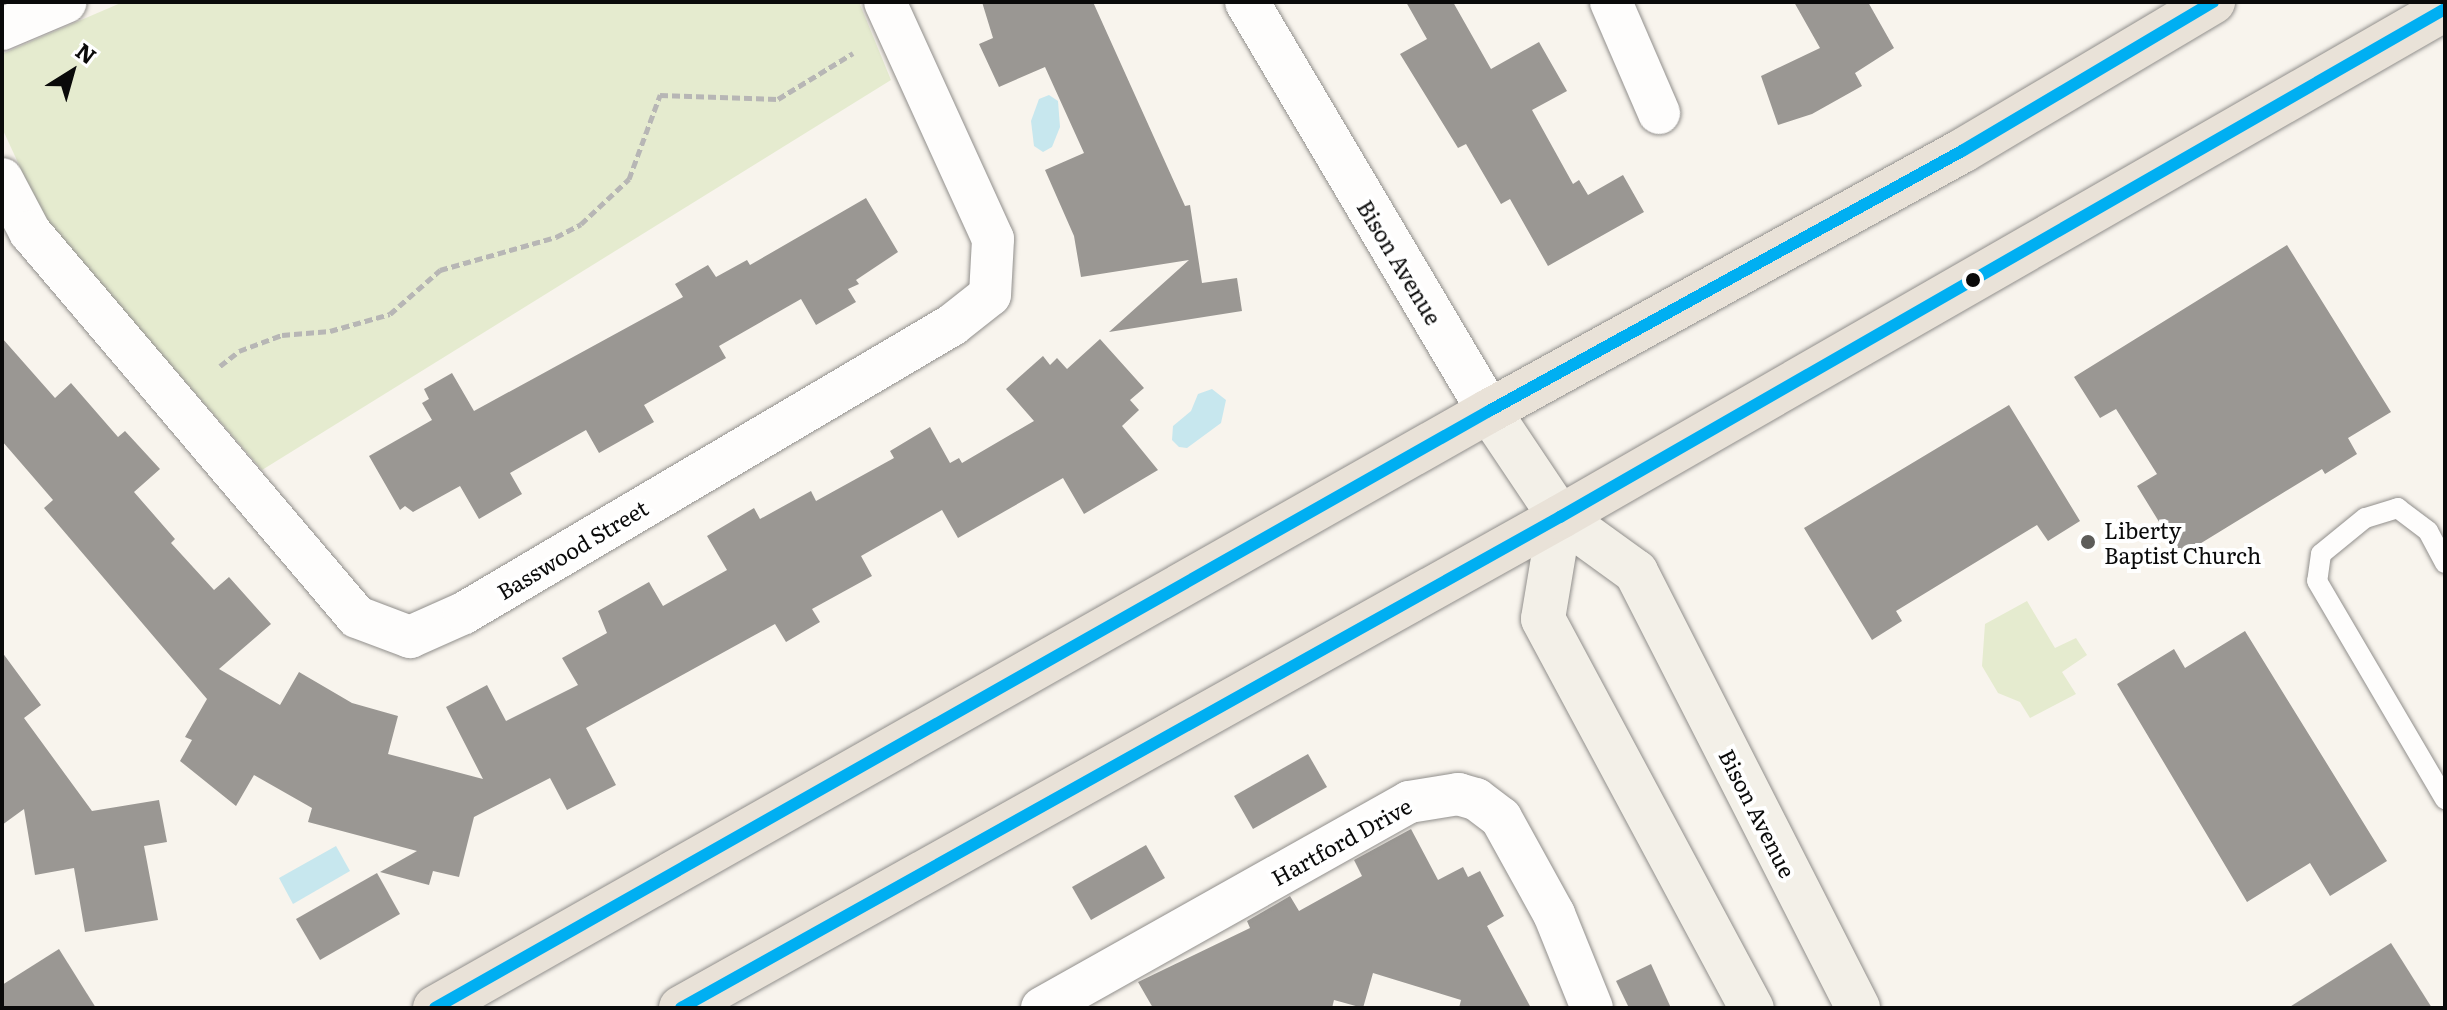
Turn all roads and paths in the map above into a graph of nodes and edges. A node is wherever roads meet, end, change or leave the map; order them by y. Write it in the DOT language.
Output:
graph roads {
  1 [pos="66,2"];
  2 [pos="885,2"];
  3 [pos="1247,2"];
  4 [pos="1611,2"];
  5 [pos="2213,2"];
  6 [pos="2445,9"];
  7 [pos="2,29"];
  8 [pos="853,53"];
  9 [pos="1659,113"];
  10 [pos="2,179"];
  11 [pos="220,366"];
  12 [pos="1489,411"];
  13 [pos="1560,517"];
  14 [pos="2445,563"];
  15 [pos="2445,799"];
  16 [pos="435,1008"];
  17 [pos="681,1008"];
  18 [pos="1042,1008"];
  19 [pos="1592,1008"];
  20 [pos="1752,1008"];
  21 [pos="1858,1008"];
  1 -- 7 [label="street"];
  2 -- 10 [label="street, Basswood Street"];
  3 -- 12 [label="street, Bison Avenue"];
  4 -- 9 [label="street"];
  5 -- 12 [label="main road"];
  6 -- 13 [label="main road"];
  8 -- 11 [label="path"];
  12 -- 13 [label="main road, Bison Avenue"];
  12 -- 16 [label="main road"];
  13 -- 17 [label="main road"];
  13 -- 20 [label="main road"];
  13 -- 21 [label="main road, Bison Avenue"];
  14 -- 15 [label="lane"];
  18 -- 19 [label="street, Hartford Drive"];
}
